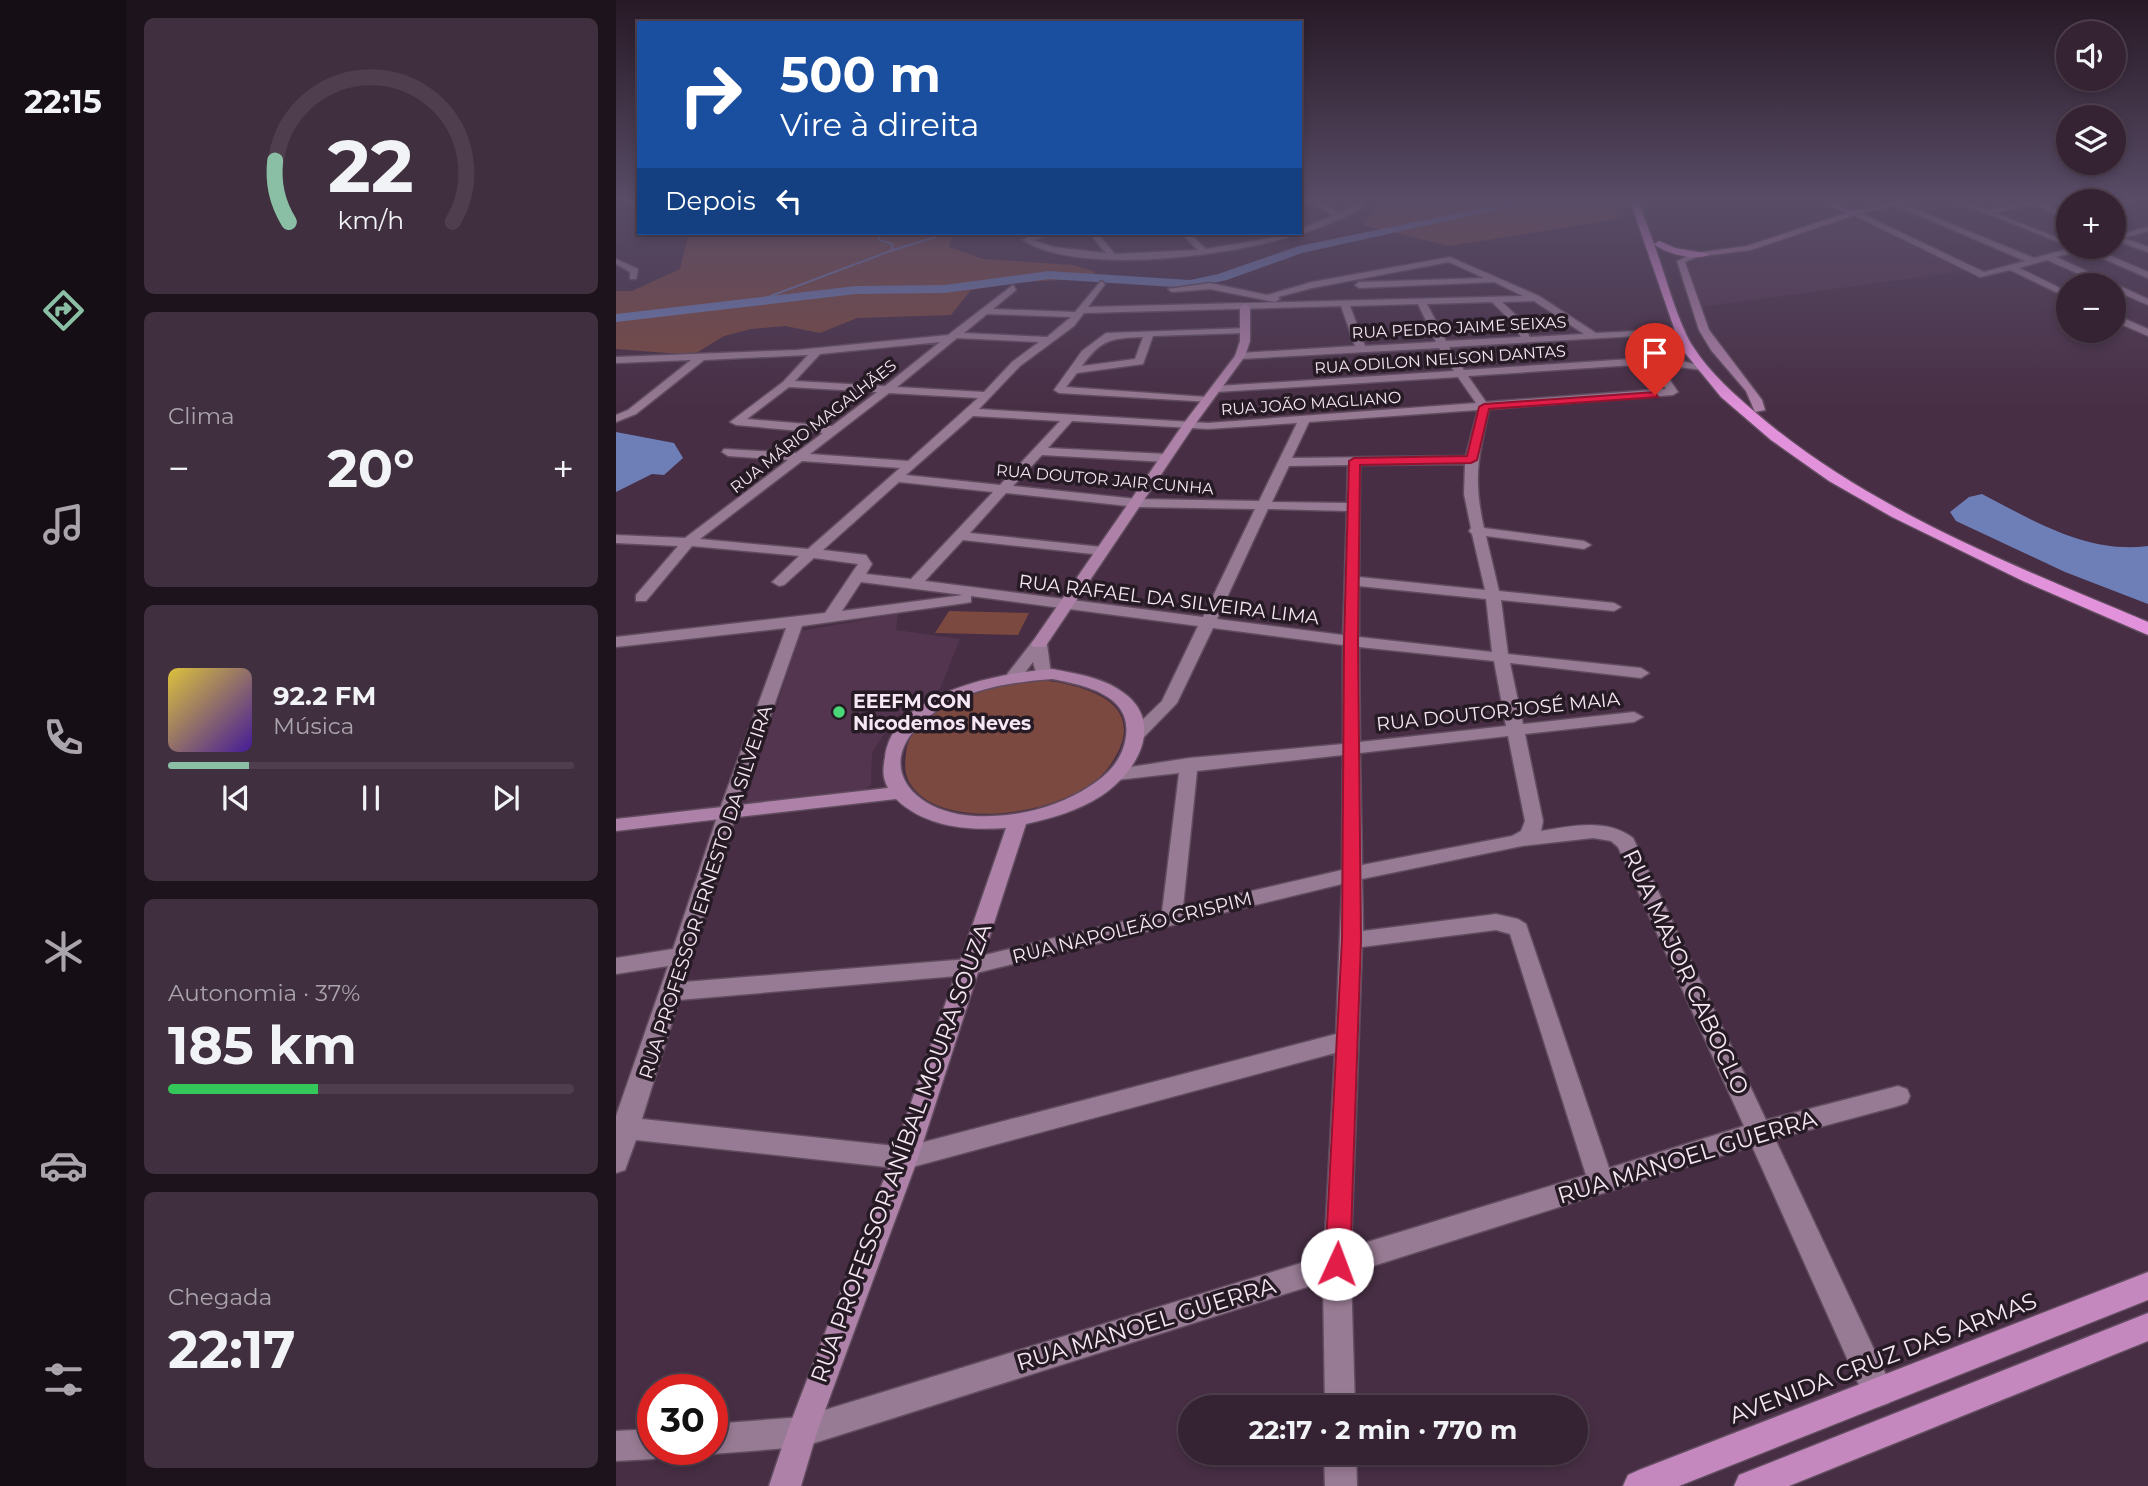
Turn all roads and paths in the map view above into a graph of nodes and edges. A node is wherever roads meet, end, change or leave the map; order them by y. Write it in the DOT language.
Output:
graph roads {
  1 [pos="634,270"];
  2 [pos="1390,270"];
  3 [pos="1474,270"];
  4 [pos="1658,270"];
  5 [pos="1669,270"];
  6 [pos="1684,270"];
  7 [pos="2005,270"];
  8 [pos="2018,270"];
  9 [pos="1975,271"];
  10 [pos="633,277"];
  11 [pos="1495,280"];
  12 [pos="1101,284"];
  13 [pos="1312,285"];
  14 [pos="1013,288"];
  15 [pos="1172,289"];
  16 [pos="2056,289"];
  17 [pos="2126,292"];
  18 [pos="1268,297"];
  19 [pos="1536,298"];
  20 [pos="1494,299"];
  21 [pos="1421,301"];
  22 [pos="2148,302"];
  23 [pos="1345,304"];
  24 [pos="1302,305"];
  25 [pos="1245,307"];
  26 [pos="984,311"];
  27 [pos="1081,313"];
  28 [pos="2126,325"];
  29 [pos="1245,330"];
  30 [pos="1679,331"];
  31 [pos="1149,332"];
  32 [pos="1639,333"];
  33 [pos="1592,335"];
  34 [pos="952,337"];
  35 [pos="2144,337"];
  36 [pos="1527,338"];
  37 [pos="1048,340"];
  38 [pos="1442,344"];
  39 [pos="1361,348"];
  40 [pos="1687,348"];
  41 [pos="817,351"];
  42 [pos="1240,356"];
  43 [pos="699,359"];
  44 [pos="616,360"];
  45 [pos="628,360"];
  46 [pos="1651,360"];
  47 [pos="1666,360"];
  48 [pos="1701,367"];
  49 [pos="616,369"];
  50 [pos="1072,370"];
  51 [pos="1461,373"];
  52 [pos="787,384"];
  53 [pos="889,388"];
  54 [pos="1217,389"];
  55 [pos="986,395"];
  56 [pos="1207,400"];
  57 [pos="1484,407"];
  58 [pos="1759,410"];
  59 [pos="970,412"];
  60 [pos="1070,417"];
  61 [pos="616,419"];
  62 [pos="1305,419"];
  63 [pos="1188,425"];
  64 [pos="833,430"];
  65 [pos="1039,451"];
  66 [pos="728,452"];
  67 [pos="800,457"];
  68 [pos="1166,458"];
  69 [pos="1471,460"];
  70 [pos="1354,461"];
  71 [pos="1283,462"];
  72 [pos="911,465"];
  73 [pos="897,478"];
  74 [pos="1005,489"];
  75 [pos="1137,503"];
  76 [pos="1353,507"];
  77 [pos="1261,508"];
  78 [pos="1476,531"];
  79 [pos="962,536"];
  80 [pos="616,539"];
  81 [pos="688,542"];
  82 [pos="1584,545"];
  83 [pos="1102,551"];
  84 [pos="813,553"];
  85 [pos="859,577"];
  86 [pos="1353,581"];
  87 [pos="779,582"];
  88 [pos="914,585"];
  89 [pos="1493,595"];
  90 [pos="987,596"];
  91 [pos="642,598"];
  92 [pos="2090,599"];
  93 [pos="1066,605"];
  94 [pos="1614,607"];
  95 [pos="2148,617"];
  96 [pos="830,618"];
  97 [pos="796,622"];
  98 [pos="1209,622"];
  99 [pos="2148,629"];
  100 [pos="2148,636"];
  101 [pos="622,641"];
  102 [pos="1351,641"];
  103 [pos="1039,644"];
  104 [pos="616,659"];
  105 [pos="1501,659"];
  106 [pos="1642,673"];
  107 [pos="1043,674"];
  108 [pos="1014,676"];
  109 [pos="1634,717"];
  110 [pos="1516,731"];
  111 [pos="1138,733"];
  112 [pos="1351,748"];
  113 [pos="1189,764"];
  114 [pos="1117,774"];
  115 [pos="900,793"];
  116 [pos="727,814"];
  117 [pos="1018,820"];
  118 [pos="616,825"];
  119 [pos="1528,830"];
  120 [pos="1349,875"];
  121 [pos="1172,917"];
  122 [pos="1352,940"];
  123 [pos="680,956"];
  124 [pos="616,966"];
  125 [pos="968,967"];
  126 [pos="672,992"];
  127 [pos="1346,1041"];
  128 [pos="1898,1096"];
  129 [pos="622,1126"];
  130 [pos="1761,1132"];
  131 [pos="905,1158"];
  132 [pos="616,1162"];
  133 [pos="1601,1182"];
  134 [pos="1337,1264"];
  135 [pos="2148,1286"];
  136 [pos="2148,1327"];
  137 [pos="1878,1392"];
  138 [pos="1340,1395"];
  139 [pos="802,1432"];
  140 [pos="728,1438"];
  141 [pos="637,1445"];
  142 [pos="616,1446"];
  143 [pos="1340,1465"];
  144 [pos="785,1486"];
  145 [pos="1341,1486"];
  146 [pos="1639,1486"];
  147 [pos="1750,1486"];
  1 -- 10 [label="street"];
  2 -- 13 [label="street"];
  3 -- 11 [label="street"];
  4 -- 30 [label="highway"];
  5 -- 58 [label="highway"];
  6 -- 58 [label="street"];
  7 -- 9 [label="street"];
  8 -- 16 [label="street"];
  11 -- 13 [label="street"];
  11 -- 19 [label="street"];
  12 -- 27 [label="street"];
  13 -- 18 [label="street"];
  14 -- 26 [label="street, RUA MÁRIO MAGALHÃES"];
  15 -- 18 [label="street"];
  17 -- 22 [label="street"];
  18 -- 24 [label="street"];
  19 -- 20 [label="street"];
  19 -- 33 [label="street"];
  20 -- 21 [label="street"];
  20 -- 36 [label="street"];
  21 -- 23 [label="street"];
  21 -- 38 [label="street"];
  23 -- 24 [label="street"];
  23 -- 39 [label="street"];
  24 -- 25 [label="street"];
  25 -- 27 [label="street"];
  25 -- 29 [label="street"];
  26 -- 27 [label="street"];
  26 -- 34 [label="street, RUA MÁRIO MAGALHÃES"];
  27 -- 37 [label="street"];
  28 -- 35 [label="street"];
  29 -- 31 [label="street"];
  29 -- 42 [label="street"];
  30 -- 32 [label="street, RUA PEDRO JAIME SEIXAS"];
  30 -- 40 [label="highway"];
  31 -- 50 [label="street"];
  31 -- 50 [label="street"];
  32 -- 33 [label="street, RUA PEDRO JAIME SEIXAS"];
  32 -- 46 [label="street"];
  33 -- 36 [label="street, RUA PEDRO JAIME SEIXAS"];
  34 -- 37 [label="street"];
  34 -- 41 [label="street"];
  34 -- 53 [label="street, RUA MÁRIO MAGALHÃES"];
  36 -- 38 [label="street, RUA PEDRO JAIME SEIXAS"];
  37 -- 55 [label="street"];
  38 -- 39 [label="street, RUA PEDRO JAIME SEIXAS"];
  38 -- 51 [label="street"];
  39 -- 42 [label="street, RUA PEDRO JAIME SEIXAS"];
  40 -- 47 [label="street, RUA ODILON NELSON DANTAS"];
  40 -- 48 [label="highway"];
  41 -- 43 [label="street"];
  41 -- 52 [label="street"];
  42 -- 54 [label="street"];
  43 -- 45 [label="street"];
  43 -- 61 [label="street"];
  44 -- 45 [label="street"];
  45 -- 49 [label="street"];
  46 -- 47 [label="street, RUA ODILON NELSON DANTAS"];
  46 -- 51 [label="street, RUA ODILON NELSON DANTAS"];
  46 -- 57 [label="street, RUA JOÃO MAGLIANO"];
  47 -- 48 [label="street, RUA ODILON NELSON DANTAS"];
  48 -- 92 [label="highway"];
  50 -- 56 [label="street"];
  51 -- 54 [label="street, RUA ODILON NELSON DANTAS"];
  51 -- 57 [label="street"];
  52 -- 53 [label="street"];
  52 -- 64 [label="street"];
  53 -- 55 [label="street"];
  53 -- 64 [label="street, RUA MÁRIO MAGALHÃES"];
  54 -- 56 [label="street"];
  55 -- 59 [label="street"];
  56 -- 63 [label="street"];
  57 -- 62 [label="street, RUA JOÃO MAGLIANO"];
  57 -- 69 [label="street"];
  58 -- 92 [label="highway"];
  59 -- 60 [label="street, RUA JOÃO MAGLIANO"];
  59 -- 72 [label="street"];
  60 -- 63 [label="street, RUA JOÃO MAGLIANO"];
  60 -- 65 [label="street"];
  62 -- 63 [label="street, RUA JOÃO MAGLIANO"];
  62 -- 71 [label="street"];
  63 -- 68 [label="street"];
  64 -- 67 [label="street, RUA MÁRIO MAGALHÃES"];
  65 -- 68 [label="street"];
  65 -- 74 [label="street"];
  66 -- 67 [label="street"];
  67 -- 72 [label="street"];
  67 -- 81 [label="street, RUA MÁRIO MAGALHÃES"];
  68 -- 75 [label="street"];
  69 -- 70 [label="street"];
  69 -- 78 [label="street"];
  70 -- 71 [label="street"];
  70 -- 76 [label="street"];
  71 -- 77 [label="street"];
  72 -- 73 [label="street"];
  73 -- 74 [label="street, RUA DOUTOR JAIR CUNHA"];
  73 -- 84 [label="street"];
  74 -- 75 [label="street, RUA DOUTOR JAIR CUNHA"];
  74 -- 79 [label="street"];
  75 -- 77 [label="street, RUA DOUTOR JAIR CUNHA"];
  75 -- 83 [label="street"];
  76 -- 77 [label="street, RUA DOUTOR JAIR CUNHA"];
  76 -- 86 [label="street"];
  77 -- 98 [label="street"];
  78 -- 82 [label="street"];
  78 -- 89 [label="street"];
  79 -- 83 [label="street"];
  79 -- 88 [label="street"];
  80 -- 81 [label="street"];
  81 -- 84 [label="street"];
  81 -- 91 [label="street, RUA MÁRIO MAGALHÃES"];
  83 -- 93 [label="street"];
  84 -- 85 [label="street"];
  84 -- 87 [label="street"];
  85 -- 88 [label="street, RUA RAFAEL DA SILVEIRA LIMA"];
  85 -- 96 [label="street"];
  86 -- 89 [label="street"];
  86 -- 102 [label="street"];
  88 -- 90 [label="street, RUA RAFAEL DA SILVEIRA LIMA"];
  89 -- 94 [label="street"];
  89 -- 105 [label="street"];
  90 -- 93 [label="street, RUA RAFAEL DA SILVEIRA LIMA"];
  90 -- 96 [label="street"];
  92 -- 95 [label="highway"];
  92 -- 99 [label="highway"];
  92 -- 100 [label="highway"];
  93 -- 98 [label="street, RUA RAFAEL DA SILVEIRA LIMA"];
  93 -- 103 [label="street"];
  96 -- 97 [label="street"];
  97 -- 101 [label="street"];
  97 -- 116 [label="street, RUA PROFESSOR ERNESTO DA SILVEIRA"];
  98 -- 102 [label="street, RUA RAFAEL DA SILVEIRA LIMA"];
  98 -- 111 [label="street"];
  101 -- 104 [label="street"];
  102 -- 105 [label="street, RUA RAFAEL DA SILVEIRA LIMA"];
  102 -- 112 [label="street"];
  103 -- 107 [label="street"];
  103 -- 108 [label="street"];
  105 -- 106 [label="street, RUA RAFAEL DA SILVEIRA LIMA"];
  105 -- 110 [label="street"];
  107 -- 108 [label="street"];
  107 -- 111 [label="street"];
  108 -- 115 [label="street"];
  109 -- 110 [label="street, RUA DOUTOR JOSÉ MAIA"];
  110 -- 112 [label="street, RUA DOUTOR JOSÉ MAIA"];
  110 -- 119 [label="street"];
  111 -- 114 [label="street"];
  112 -- 113 [label="street, RUA DOUTOR JOSÉ MAIA"];
  112 -- 120 [label="street"];
  113 -- 114 [label="street, RUA DOUTOR JOSÉ MAIA"];
  113 -- 121 [label="street"];
  114 -- 117 [label="street"];
  115 -- 116 [label="street"];
  115 -- 117 [label="street"];
  116 -- 118 [label="street"];
  116 -- 123 [label="street, RUA PROFESSOR ERNESTO DA SILVEIRA"];
  117 -- 125 [label="street, RUA PROFESSOR ANÍBAL MOURA SOUZA"];
  119 -- 120 [label="street, RUA NAPOLEÃO CRISPIM"];
  119 -- 130 [label="street, RUA MAJOR CABOCLO"];
  120 -- 121 [label="street, RUA NAPOLEÃO CRISPIM"];
  120 -- 122 [label="street"];
  121 -- 125 [label="street, RUA NAPOLEÃO CRISPIM"];
  122 -- 127 [label="street"];
  122 -- 133 [label="street"];
  123 -- 124 [label="street"];
  123 -- 126 [label="street, RUA PROFESSOR ERNESTO DA SILVEIRA"];
  125 -- 126 [label="street, RUA NAPOLEÃO CRISPIM"];
  125 -- 131 [label="street, RUA PROFESSOR ANÍBAL MOURA SOUZA"];
  126 -- 129 [label="street, RUA PROFESSOR ERNESTO DA SILVEIRA"];
  127 -- 131 [label="street"];
  127 -- 134 [label="street"];
  128 -- 130 [label="street, RUA MANOEL GUERRA"];
  129 -- 131 [label="street"];
  129 -- 132 [label="street, RUA PROFESSOR ERNESTO DA SILVEIRA"];
  130 -- 133 [label="street, RUA MANOEL GUERRA"];
  130 -- 137 [label="street, RUA MAJOR CABOCLO"];
  131 -- 139 [label="street, RUA PROFESSOR ANÍBAL MOURA SOUZA"];
  133 -- 134 [label="street, RUA MANOEL GUERRA"];
  134 -- 138 [label="street"];
  134 -- 139 [label="street, RUA MANOEL GUERRA"];
  135 -- 137 [label="main road, AVENIDA CRUZ DAS ARMAS"];
  136 -- 147 [label="main road"];
  137 -- 146 [label="main road, AVENIDA CRUZ DAS ARMAS"];
  139 -- 140 [label="street, RUA MANOEL GUERRA"];
  139 -- 144 [label="street, RUA PROFESSOR ANÍBAL MOURA SOUZA"];
  141 -- 142 [label="street"];
  143 -- 145 [label="street"];
}
